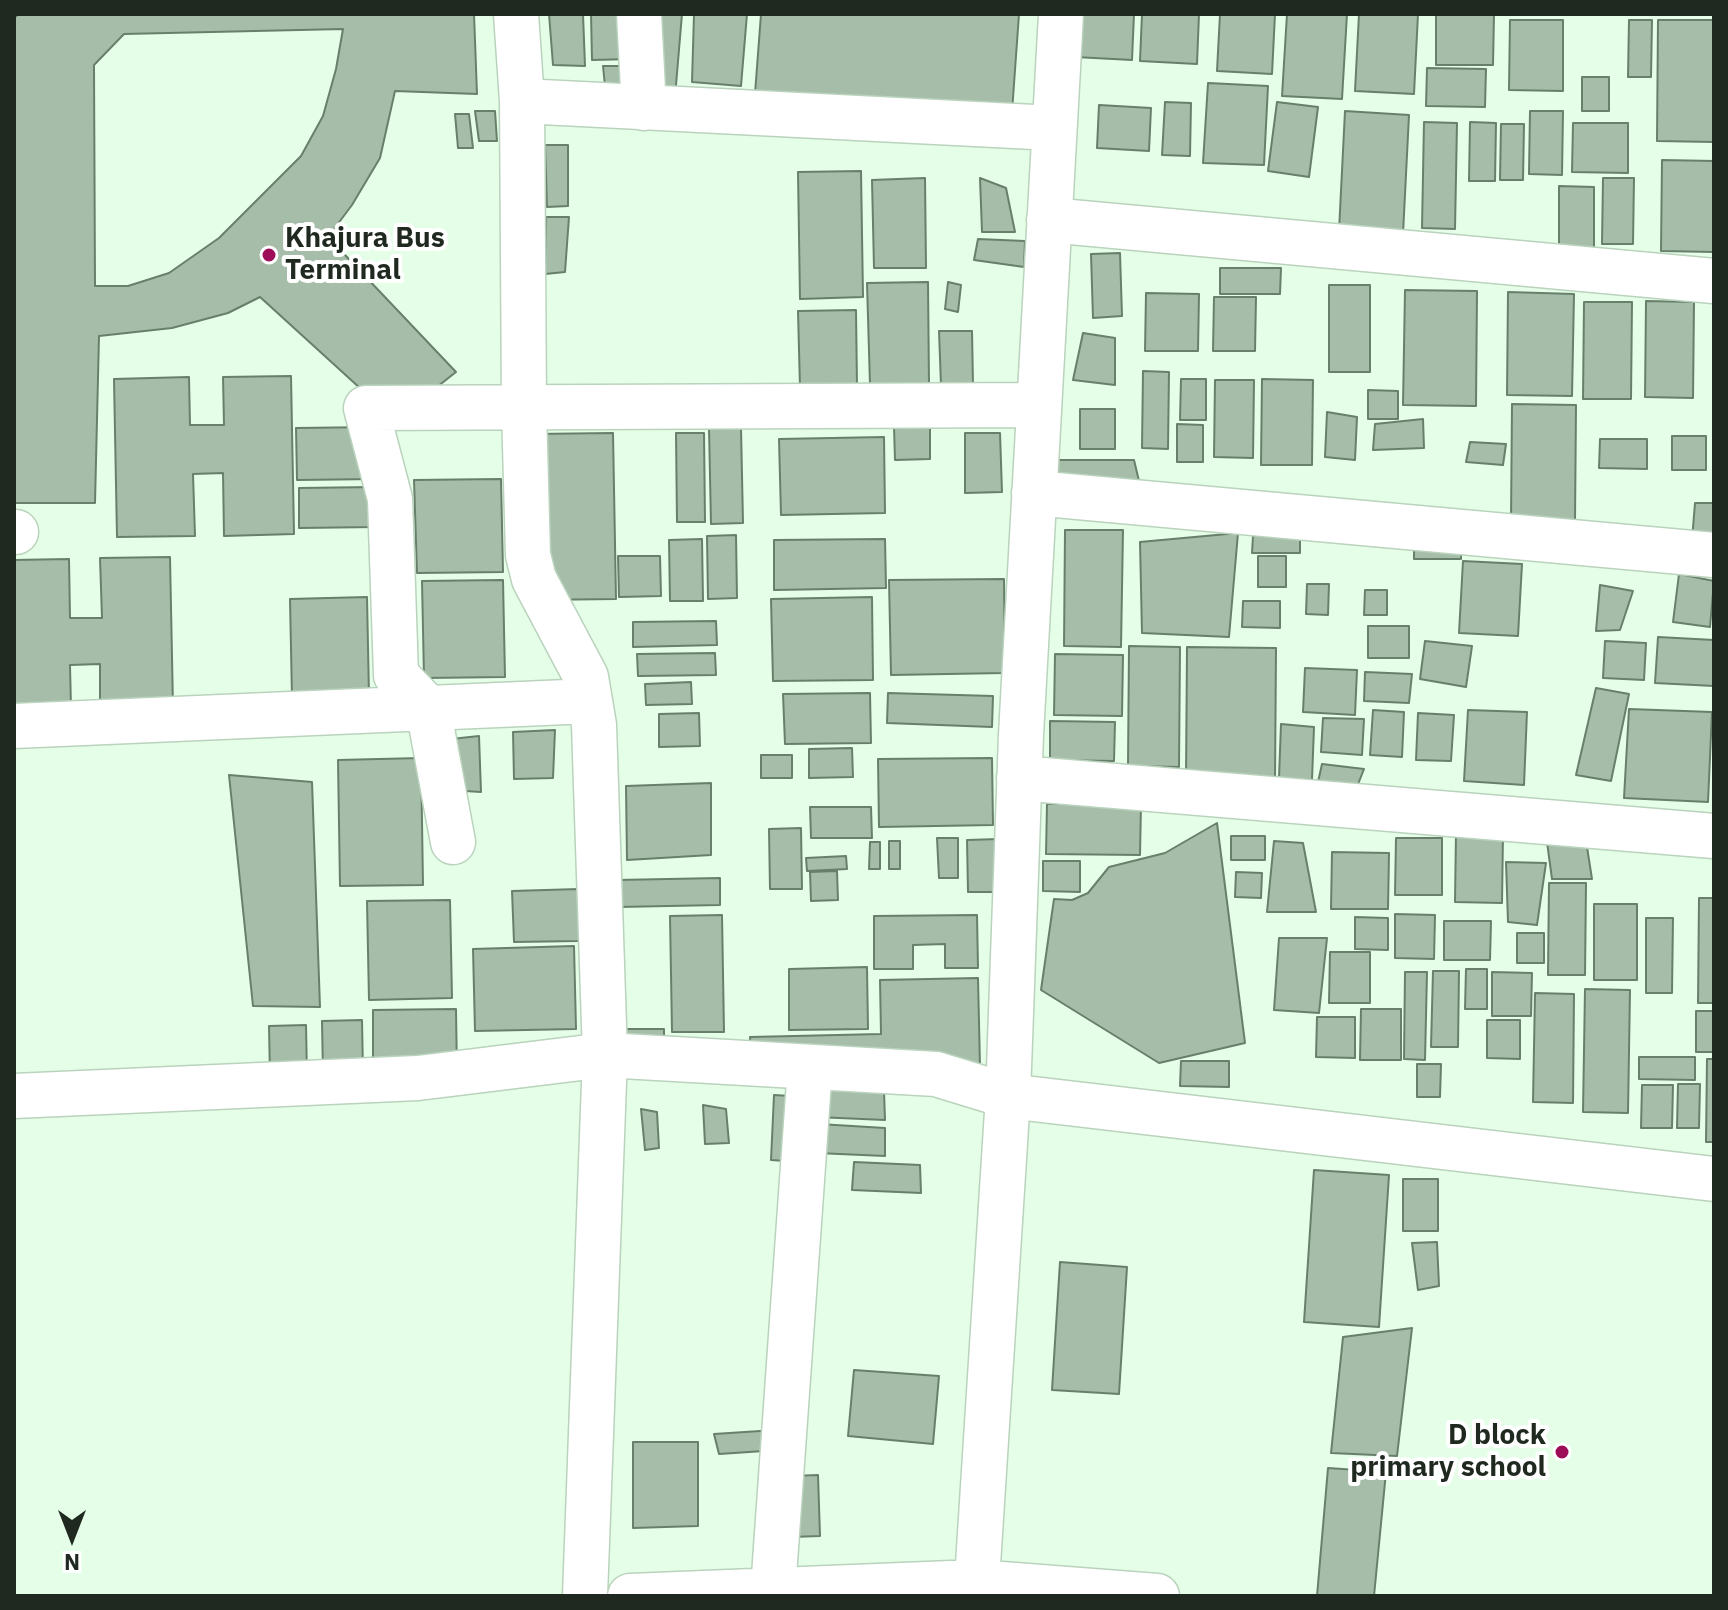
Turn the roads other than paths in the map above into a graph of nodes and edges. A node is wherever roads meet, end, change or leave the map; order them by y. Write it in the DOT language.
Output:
graph roads {
  1 [pos="516,14"];
  2 [pos="639,14"];
  3 [pos="1061,14"];
  4 [pos="522,101"];
  5 [pos="644,108"];
  6 [pos="1054,128"];
  7 [pos="1049,220"];
  8 [pos="1714,281"];
  9 [pos="1039,405"];
  10 [pos="524,408"];
  11 [pos="1034,493"];
  12 [pos="1714,555"];
  13 [pos="590,701"];
  14 [pos="428,708"];
  15 [pos="14,726"];
  16 [pos="1019,778"];
  17 [pos="1714,836"];
  18 [pos="453,842"];
  19 [pos="605,1055"];
  20 [pos="810,1067"];
  21 [pos="14,1096"];
  22 [pos="1008,1096"];
  23 [pos="1714,1179"];
  24 [pos="976,1589"];
  25 [pos="773,1590"];
  26 [pos="585,1596"];
  27 [pos="630,1596"];
  28 [pos="1157,1596"];
  1 -- 4 [label="street"];
  2 -- 5 [label="street"];
  3 -- 6 [label="street"];
  4 -- 5 [label="street"];
  4 -- 10 [label="street"];
  5 -- 6 [label="street"];
  6 -- 7 [label="street"];
  7 -- 8 [label="street"];
  7 -- 9 [label="street"];
  9 -- 10 [label="street"];
  9 -- 11 [label="street"];
  10 -- 13 [label="street"];
  10 -- 14 [label="street"];
  11 -- 12 [label="street"];
  11 -- 16 [label="street"];
  13 -- 14 [label="street"];
  13 -- 19 [label="street"];
  14 -- 15 [label="street"];
  14 -- 18 [label="street"];
  16 -- 17 [label="street"];
  16 -- 22 [label="street"];
  19 -- 20 [label="street"];
  19 -- 21 [label="street"];
  19 -- 26 [label="street"];
  20 -- 22 [label="street"];
  20 -- 25 [label="street"];
  22 -- 23 [label="street"];
  22 -- 24 [label="street"];
  24 -- 25 [label="street"];
  24 -- 28 [label="street"];
  25 -- 27 [label="street"];
}
